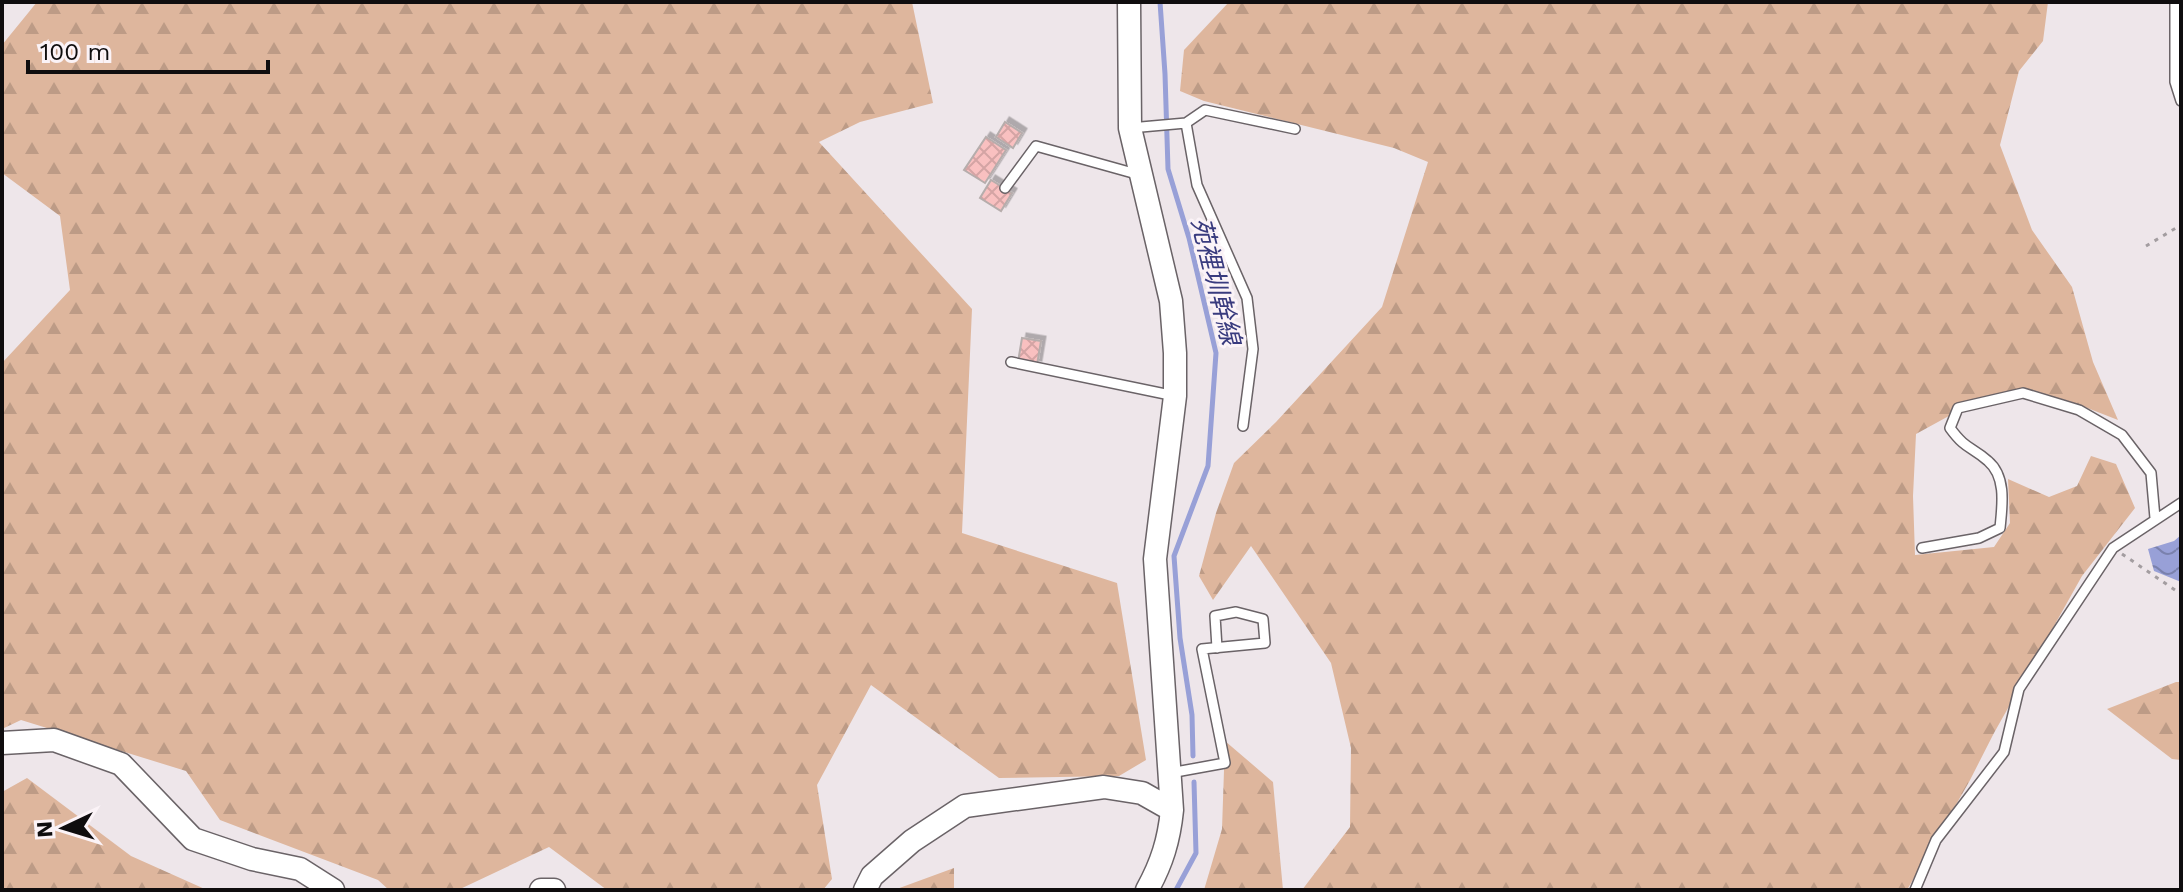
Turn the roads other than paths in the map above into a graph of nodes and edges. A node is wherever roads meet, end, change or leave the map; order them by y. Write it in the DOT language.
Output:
graph roads {
  1 [pos="1129,2"];
  2 [pos="2175,2"];
  3 [pos="2181,101"];
  4 [pos="1186,123"];
  5 [pos="1130,128"];
  6 [pos="1295,129"];
  7 [pos="1140,175"];
  8 [pos="1005,188"];
  9 [pos="1011,362"];
  10 [pos="1175,396"];
  11 [pos="1243,426"];
  12 [pos="2181,503"];
  13 [pos="2155,518"];
  14 [pos="1922,548"];
  15 [pos="1217,648"];
  16 [pos="2,743"];
  17 [pos="1170,773"];
  18 [pos="1172,810"];
  19 [pos="333,890"];
  20 [pos="541,890"];
  21 [pos="554,890"];
  22 [pos="865,890"];
  23 [pos="1147,890"];
  24 [pos="1915,890"];
  1 -- 5 [label="street"];
  2 -- 3 [label="lane"];
  4 -- 5 [label="lane"];
  4 -- 6 [label="lane"];
  4 -- 11 [label="lane"];
  5 -- 7 [label="street"];
  7 -- 8 [label="lane"];
  7 -- 10 [label="street"];
  9 -- 10 [label="lane"];
  10 -- 17 [label="street"];
  12 -- 13 [label="lane"];
  13 -- 14 [label="lane"];
  13 -- 24 [label="lane"];
  15 -- 15 [label="lane"];
  15 -- 17 [label="lane"];
  16 -- 19 [label="street"];
  17 -- 18 [label="street"];
  18 -- 22 [label="street"];
  18 -- 23 [label="street"];
  20 -- 21 [label="street"];
}
